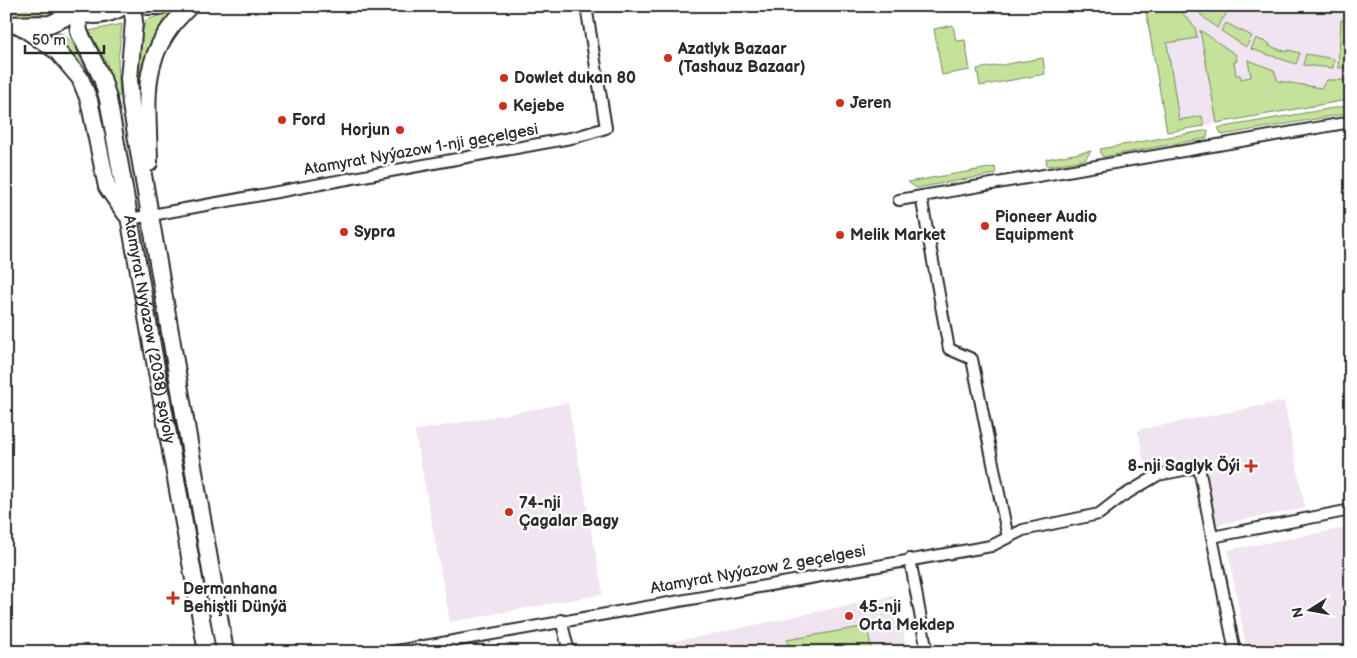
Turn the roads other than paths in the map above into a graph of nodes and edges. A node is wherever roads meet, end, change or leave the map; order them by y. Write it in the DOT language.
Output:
graph roads {
  1 [pos="124,6"];
  2 [pos="132,6"];
  3 [pos="147,6"];
  4 [pos="160,6"];
  5 [pos="190,6"];
  6 [pos="586,6"];
  7 [pos="72,9"];
  8 [pos="13,25"];
  9 [pos="1351,122"];
  10 [pos="921,196"];
  11 [pos="899,200"];
  12 [pos="150,215"];
  13 [pos="130,219"];
  14 [pos="1351,510"];
  15 [pos="1212,536"];
  16 [pos="1008,538"];
  17 [pos="910,559"];
  18 [pos="561,620"];
  19 [pos="206,652"];
  20 [pos="226,652"];
  21 [pos="391,652"];
  22 [pos="569,652"];
  23 [pos="927,652"];
  24 [pos="1235,652"];
  1 -- 7 [label="main road"];
  2 -- 12 [label="main road, Atamyrat Nyýazow (2038) şaýoly"];
  3 -- 4 [label="main road"];
  5 -- 12 [label="main road"];
  6 -- 12 [label="street, Atamyrat Nyýazow 1-nji geçelgesi"];
  7 -- 8 [label="main road"];
  7 -- 13 [label="main road, Atamyrat Nyýazow (2038) şaýoly"];
  8 -- 13 [label="main road"];
  9 -- 10 [label="street"];
  10 -- 11 [label="street"];
  10 -- 16 [label="street"];
  12 -- 13 [label="street"];
  12 -- 20 [label="main road, Atamyrat Nyýazow (2038) şaýoly"];
  13 -- 19 [label="main road, Atamyrat Nyýazow (2038) şaýoly"];
  14 -- 15 [label="street"];
  15 -- 16 [label="street, Atamyrat Nyýazow 2 geçelgesi"];
  15 -- 24 [label="street"];
  16 -- 17 [label="street, Atamyrat Nyýazow 2 geçelgesi"];
  17 -- 18 [label="street, Atamyrat Nyýazow 2 geçelgesi"];
  17 -- 23 [label="street"];
  18 -- 21 [label="street, Atamyrat Nyýazow 2 geçelgesi"];
  18 -- 22 [label="street"];
}
